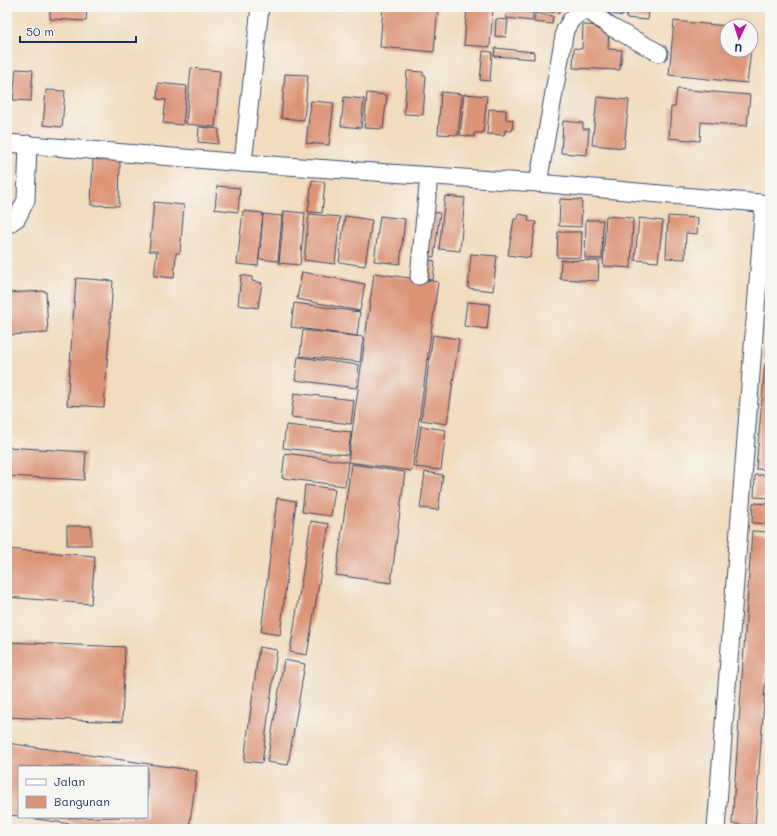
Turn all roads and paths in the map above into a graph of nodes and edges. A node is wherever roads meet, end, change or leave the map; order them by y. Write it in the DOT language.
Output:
graph roads {
  1 [pos="260,7"];
  2 [pos="585,8"];
  3 [pos="659,53"];
  4 [pos="7,143"];
  5 [pos="28,144"];
  6 [pos="243,163"];
  7 [pos="429,176"];
  8 [pos="538,183"];
  9 [pos="767,204"];
  10 [pos="7,225"];
  11 [pos="419,276"];
  12 [pos="716,829"];
  1 -- 6 [label="street"];
  2 -- 3 [label="street"];
  2 -- 8 [label="street"];
  4 -- 5 [label="street"];
  5 -- 6 [label="street"];
  5 -- 10 [label="street"];
  6 -- 7 [label="street"];
  7 -- 8 [label="street"];
  7 -- 11 [label="street"];
  8 -- 9 [label="street"];
  9 -- 12 [label="street"];
}
